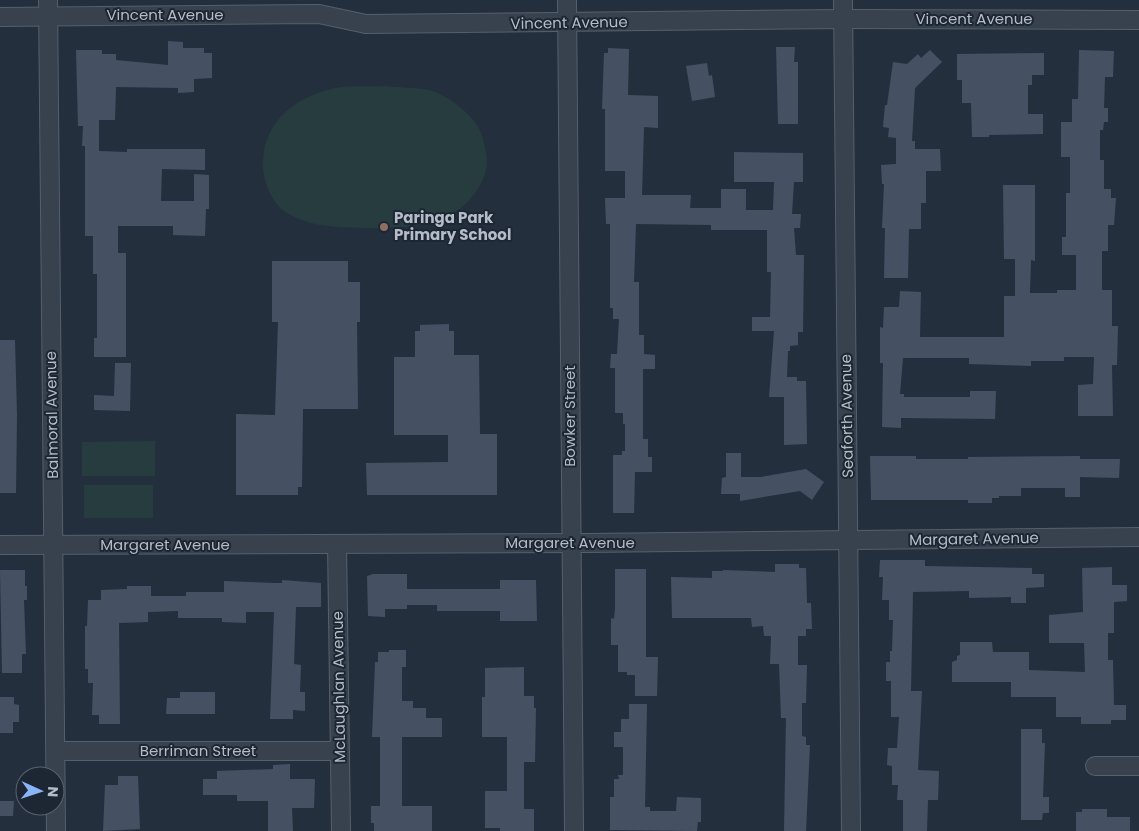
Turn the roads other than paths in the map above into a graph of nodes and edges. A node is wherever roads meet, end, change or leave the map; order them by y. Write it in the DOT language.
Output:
graph roads {
  1 [pos="567,0"];
  2 [pos="843,0"];
  3 [pos="48,8"];
  4 [pos="329,8"];
  5 [pos="0,17"];
  6 [pos="843,19"];
  7 [pos="1139,20"];
  8 [pos="567,23"];
  9 [pos="1139,537"];
  10 [pos="848,540"];
  11 [pos="571,543"];
  12 [pos="337,544"];
  13 [pos="0,545"];
  14 [pos="54,545"];
  15 [pos="340,751"];
  16 [pos="56,752"];
  17 [pos="1095,766"];
  18 [pos="1139,766"];
  19 [pos="56,831"];
  20 [pos="341,831"];
  21 [pos="574,831"];
  22 [pos="851,831"];
  1 -- 8 [label="street, Bowker Street"];
  2 -- 6 [label="street, Seaforth Avenue"];
  3 -- 4 [label="street, Vincent Avenue"];
  3 -- 5 [label="street, Vincent Avenue"];
  3 -- 14 [label="street, Balmoral Avenue"];
  4 -- 8 [label="street, Vincent Avenue"];
  6 -- 7 [label="street, Vincent Avenue"];
  6 -- 8 [label="street, Vincent Avenue"];
  6 -- 10 [label="street, Seaforth Avenue"];
  8 -- 11 [label="street, Bowker Street"];
  9 -- 10 [label="street, Margaret Avenue"];
  10 -- 11 [label="street, Margaret Avenue"];
  10 -- 22 [label="street, Seaforth Avenue"];
  11 -- 12 [label="street, Margaret Avenue"];
  11 -- 21 [label="street, Bowker Street"];
  12 -- 14 [label="street, Margaret Avenue"];
  12 -- 15 [label="street, McLaughlan Avenue"];
  13 -- 14 [label="street, Margaret Avenue"];
  14 -- 16 [label="street, Balmoral Avenue"];
  15 -- 16 [label="street, Berriman Street"];
  15 -- 20 [label="street, McLaughlan Avenue"];
  16 -- 19 [label="street, Balmoral Avenue"];
  17 -- 18 [label="street"];
}
